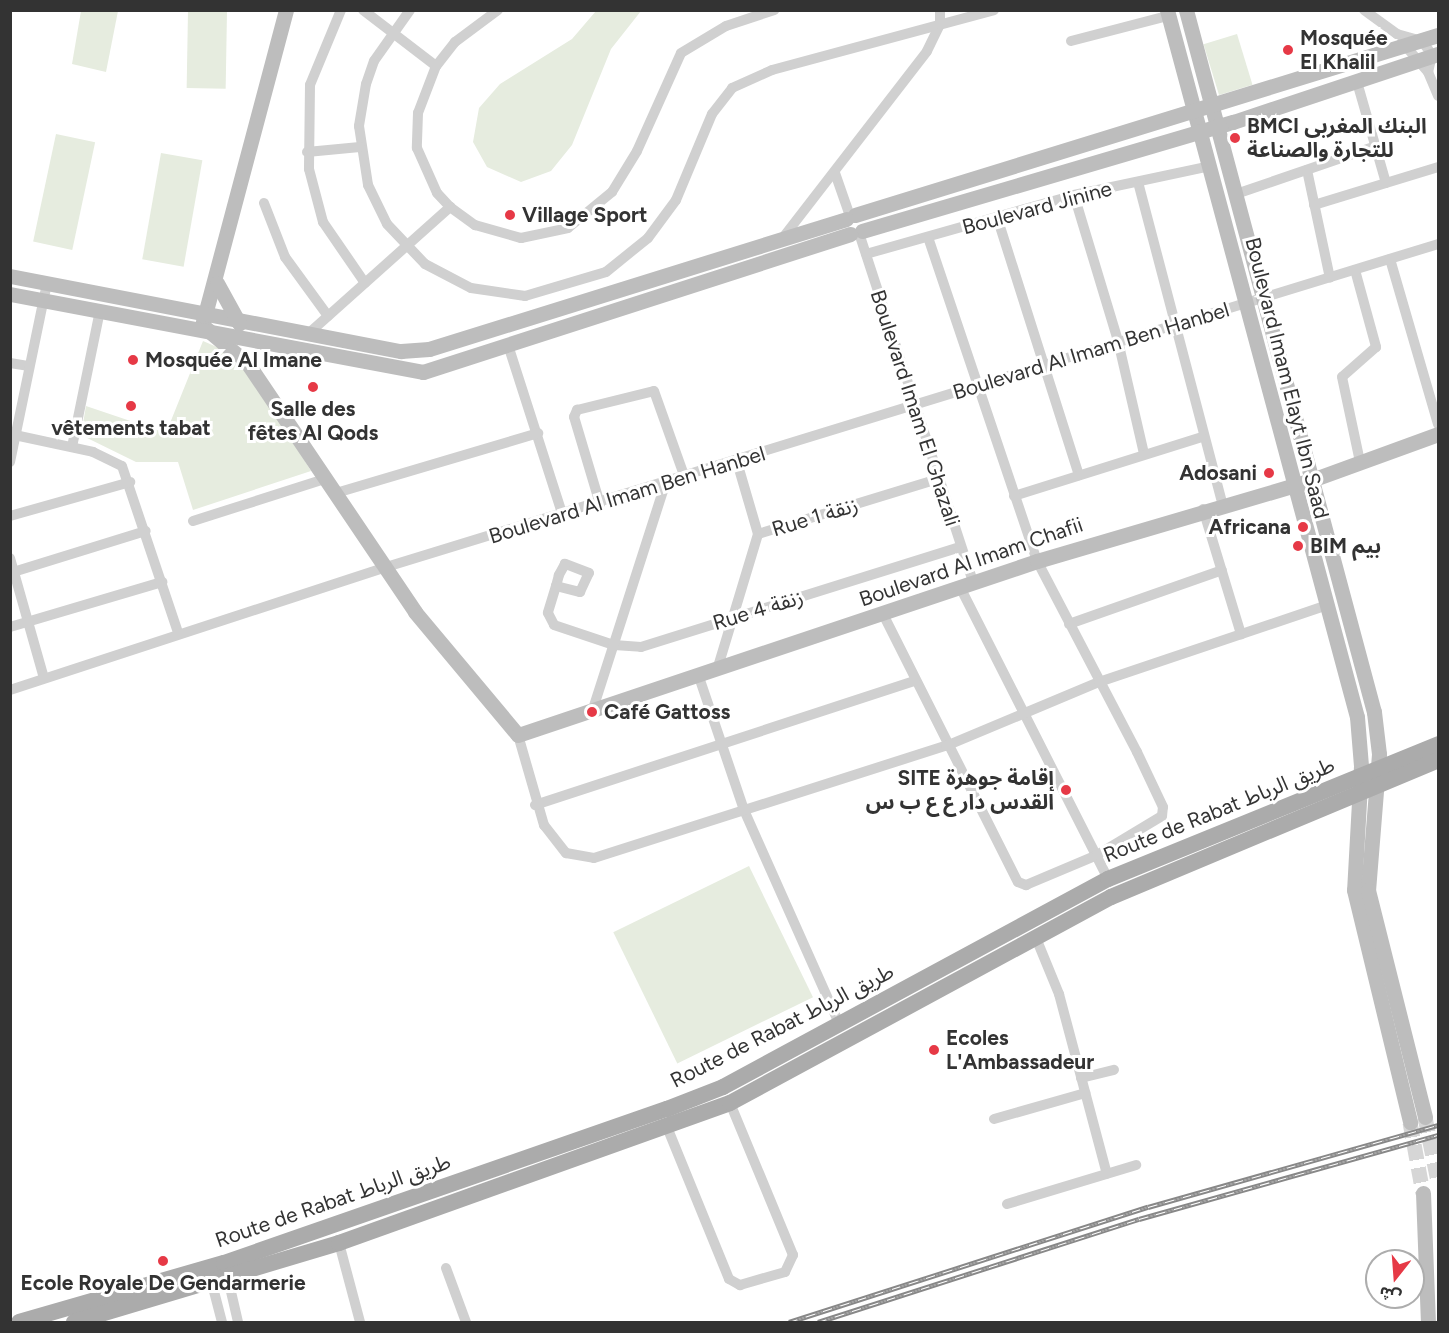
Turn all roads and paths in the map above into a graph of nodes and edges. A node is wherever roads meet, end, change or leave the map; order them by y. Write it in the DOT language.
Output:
graph roads {
  1 [pos="286,10"];
  2 [pos="341,10"];
  3 [pos="363,10"];
  4 [pos="410,10"];
  5 [pos="498,10"];
  6 [pos="774,10"];
  7 [pos="940,10"];
  8 [pos="994,10"];
  9 [pos="1186,10"];
  10 [pos="1364,10"];
  11 [pos="1167,13"];
  12 [pos="940,24"];
  13 [pos="392,32"];
  14 [pos="1438,35"];
  15 [pos="1401,40"];
  16 [pos="1071,41"];
  17 [pos="1422,41"];
  18 [pos="1435,55"];
  19 [pos="436,66"];
  20 [pos="1422,66"];
  21 [pos="1357,82"];
  22 [pos="1438,96"];
  23 [pos="1212,106"];
  24 [pos="1194,110"];
  25 [pos="1219,125"];
  26 [pos="1199,131"];
  27 [pos="1376,146"];
  28 [pos="360,147"];
  29 [pos="308,152"];
  30 [pos="1210,166"];
  31 [pos="1438,167"];
  32 [pos="1308,170"];
  33 [pos="835,173"];
  34 [pos="1138,182"];
  35 [pos="1386,183"];
  36 [pos="1239,193"];
  37 [pos="1074,195"];
  38 [pos="264,203"];
  39 [pos="1314,205"];
  40 [pos="450,207"];
  41 [pos="997,217"];
  42 [pos="854,225"];
  43 [pos="785,234"];
  44 [pos="928,238"];
  45 [pos="1438,244"];
  46 [pos="405,248"];
  47 [pos="866,254"];
  48 [pos="1390,259"];
  49 [pos="1355,270"];
  50 [pos="10,276"];
  51 [pos="1330,278"];
  52 [pos="47,283"];
  53 [pos="217,283"];
  54 [pos="365,283"];
  55 [pos="10,294"];
  56 [pos="1266,299"];
  57 [pos="44,300"];
  58 [pos="1245,305"];
  59 [pos="100,309"];
  60 [pos="204,312"];
  61 [pos="328,316"];
  62 [pos="237,320"];
  63 [pos="1178,323"];
  64 [pos="210,334"];
  65 [pos="308,334"];
  66 [pos="245,341"];
  67 [pos="1118,341"];
  68 [pos="508,345"];
  69 [pos="10,363"];
  70 [pos="248,364"];
  71 [pos="28,366"];
  72 [pos="1044,366"];
  73 [pos="976,386"];
  74 [pos="915,405"];
  75 [pos="1438,424"];
  76 [pos="538,433"];
  77 [pos="13,434"];
  78 [pos="1438,434"];
  79 [pos="1202,437"];
  80 [pos="72,447"];
  81 [pos="1144,454"];
  82 [pos="10,462"];
  83 [pos="737,462"];
  84 [pos="1360,462"];
  85 [pos="1079,475"];
  86 [pos="685,478"];
  87 [pos="325,479"];
  88 [pos="938,479"];
  89 [pos="1309,481"];
  90 [pos="130,483"];
  91 [pos="665,485"];
  92 [pos="1292,486"];
  93 [pos="336,493"];
  94 [pos="1014,496"];
  95 [pos="1222,502"];
  96 [pos="600,504"];
  97 [pos="1203,508"];
  98 [pos="10,516"];
  99 [pos="563,516"];
  100 [pos="193,521"];
  101 [pos="146,531"];
  102 [pos="758,534"];
  103 [pos="960,547"];
  104 [pos="10,558"];
  105 [pos="1038,561"];
  106 [pos="383,568"];
  107 [pos="1221,570"];
  108 [pos="12,572"];
  109 [pos="162,582"];
  110 [pos="966,585"];
  111 [pos="556,586"];
  112 [pos="1325,606"];
  113 [pos="883,614"];
  114 [pos="733,617"];
  115 [pos="29,621"];
  116 [pos="1069,624"];
  117 [pos="10,627"];
  118 [pos="178,632"];
  119 [pos="1241,634"];
  120 [pos="614,645"];
  121 [pos="717,670"];
  122 [pos="699,677"];
  123 [pos="44,678"];
  124 [pos="914,681"];
  125 [pos="1099,682"];
  126 [pos="10,690"];
  127 [pos="592,712"];
  128 [pos="1022,712"];
  129 [pos="518,735"];
  130 [pos="1438,744"];
  131 [pos="722,746"];
  132 [pos="946,746"];
  133 [pos="1438,760"];
  134 [pos="1378,769"];
  135 [pos="1360,785"];
  136 [pos="1376,786"];
  137 [pos="536,805"];
  138 [pos="744,810"];
  139 [pos="1097,855"];
  140 [pos="1108,879"];
  141 [pos="1036,938"];
  142 [pos="839,1023"];
  143 [pos="1114,1070"];
  144 [pos="1081,1078"];
  145 [pos="1085,1092"];
  146 [pos="730,1103"];
  147 [pos="1425,1117"];
  148 [pos="994,1119"];
  149 [pos="1410,1122"];
  150 [pos="667,1128"];
  151 [pos="1136,1165"];
  152 [pos="1107,1174"];
  153 [pos="1424,1193"];
  154 [pos="1007,1204"];
  155 [pos="339,1243"];
  156 [pos="216,1265"];
  157 [pos="446,1269"];
  158 [pos="220,1282"];
  159 [pos="19,1323"];
  160 [pos="74,1323"];
  161 [pos="222,1323"];
  162 [pos="238,1323"];
  163 [pos="360,1323"];
  164 [pos="466,1323"];
  165 [pos="1428,1323"];
  1 -- 53 [label="street"];
  2 -- 29 [label="street"];
  3 -- 13 [label="street"];
  4 -- 13 [label="street"];
  5 -- 19 [label="street"];
  6 -- 40 [label="street"];
  7 -- 12 [label="street"];
  8 -- 12 [label="street"];
  9 -- 23 [label="street, Boulevard Imam Elayt Ibn Saad"];
  10 -- 15 [label="street"];
  11 -- 16 [label="street"];
  11 -- 24 [label="street, Boulevard Imam Elayt Ibn Saad"];
  12 -- 33 [label="street"];
  12 -- 46 [label="street"];
  13 -- 19 [label="street"];
  13 -- 28 [label="street"];
  14 -- 17 [label="street"];
  15 -- 17 [label="street"];
  15 -- 20 [label="street"];
  15 -- 23 [label="street"];
  17 -- 18 [label="street"];
  18 -- 20 [label="street"];
  19 -- 40 [label="street"];
  20 -- 21 [label="street"];
  20 -- 22 [label="street"];
  21 -- 25 [label="street"];
  21 -- 27 [label="street"];
  23 -- 24 [label="street"];
  23 -- 25 [label="street, Boulevard Imam Elayt Ibn Saad"];
  24 -- 26 [label="street, Boulevard Imam Elayt Ibn Saad"];
  24 -- 42 [label="street"];
  25 -- 26 [label="street"];
  25 -- 36 [label="street, Boulevard Imam Elayt Ibn Saad"];
  26 -- 30 [label="street, Boulevard Imam Elayt Ibn Saad"];
  26 -- 42 [label="street"];
  27 -- 32 [label="street"];
  27 -- 35 [label="street"];
  28 -- 29 [label="street"];
  28 -- 46 [label="street"];
  29 -- 54 [label="street"];
  30 -- 34 [label="street, Boulevard Jinine"];
  30 -- 58 [label="street, Boulevard Imam Elayt Ibn Saad"];
  31 -- 35 [label="street"];
  32 -- 36 [label="street"];
  32 -- 39 [label="street"];
  33 -- 42 [label="street, Boulevard Imam El Ghazali"];
  33 -- 43 [label="street"];
  34 -- 37 [label="street, Boulevard Jinine"];
  34 -- 63 [label="street"];
  35 -- 39 [label="street"];
  36 -- 56 [label="street, Boulevard Imam Elayt Ibn Saad"];
  37 -- 41 [label="street, Boulevard Jinine"];
  37 -- 67 [label="street"];
  38 -- 61 [label="street"];
  39 -- 51 [label="street"];
  40 -- 46 [label="street"];
  41 -- 44 [label="street, Boulevard Jinine"];
  41 -- 72 [label="street"];
  42 -- 43 [label="street"];
  42 -- 47 [label="street, Boulevard Imam El Ghazali"];
  42 -- 68 [label="street"];
  43 -- 65 [label="street"];
  44 -- 47 [label="street, Boulevard Jinine"];
  44 -- 73 [label="street"];
  45 -- 48 [label="street, Boulevard Al Imam Ben Hanbel"];
  46 -- 54 [label="street"];
  47 -- 74 [label="street, Boulevard Imam El Ghazali"];
  48 -- 49 [label="street, Boulevard Al Imam Ben Hanbel"];
  48 -- 75 [label="street"];
  49 -- 51 [label="street, Boulevard Al Imam Ben Hanbel"];
  49 -- 84 [label="street"];
  50 -- 52 [label="street"];
  51 -- 56 [label="street, Boulevard Al Imam Ben Hanbel"];
  52 -- 57 [label="street"];
  52 -- 60 [label="street"];
  53 -- 60 [label="street"];
  53 -- 62 [label="street"];
  54 -- 61 [label="street"];
  55 -- 57 [label="street"];
  56 -- 58 [label="street, Boulevard Al Imam Ben Hanbel"];
  56 -- 89 [label="street, Boulevard Imam Elayt Ibn Saad"];
  57 -- 59 [label="street"];
  57 -- 71 [label="street"];
  58 -- 63 [label="street, Boulevard Al Imam Ben Hanbel"];
  58 -- 92 [label="street, Boulevard Imam Elayt Ibn Saad"];
  59 -- 64 [label="street"];
  59 -- 80 [label="street"];
  60 -- 62 [label="street"];
  60 -- 64 [label="street"];
  61 -- 65 [label="street"];
  62 -- 65 [label="street"];
  62 -- 66 [label="street"];
  63 -- 67 [label="street, Boulevard Al Imam Ben Hanbel"];
  63 -- 79 [label="street"];
  64 -- 66 [label="street"];
  64 -- 70 [label="street"];
  66 -- 68 [label="street"];
  66 -- 70 [label="street"];
  67 -- 72 [label="street, Boulevard Al Imam Ben Hanbel"];
  67 -- 81 [label="street"];
  68 -- 76 [label="street"];
  69 -- 71 [label="street"];
  70 -- 87 [label="street"];
  71 -- 77 [label="street"];
  72 -- 73 [label="street, Boulevard Al Imam Ben Hanbel"];
  72 -- 85 [label="street"];
  73 -- 74 [label="street, Boulevard Al Imam Ben Hanbel"];
  73 -- 94 [label="street"];
  74 -- 83 [label="street, Boulevard Al Imam Ben Hanbel"];
  74 -- 88 [label="street, Boulevard Imam El Ghazali"];
  76 -- 93 [label="street"];
  76 -- 99 [label="street"];
  77 -- 80 [label="street"];
  77 -- 82 [label="street"];
  78 -- 84 [label="street, Boulevard Al Imam Chafii"];
  79 -- 81 [label="street"];
  79 -- 95 [label="street"];
  80 -- 90 [label="street"];
  81 -- 85 [label="street"];
  83 -- 86 [label="street, Boulevard Al Imam Ben Hanbel"];
  83 -- 102 [label="street"];
  84 -- 89 [label="street, Boulevard Al Imam Chafii"];
  85 -- 94 [label="street"];
  86 -- 91 [label="street, Boulevard Al Imam Ben Hanbel"];
  86 -- 96 [label="street"];
  87 -- 93 [label="street"];
  87 -- 100 [label="street"];
  88 -- 102 [label="street, Rue 1 زنقة"];
  88 -- 103 [label="street, Boulevard Imam El Ghazali"];
  89 -- 92 [label="street, Boulevard Al Imam Chafii"];
  89 -- 134 [label="street, Boulevard Imam Elayt Ibn Saad"];
  90 -- 98 [label="street"];
  90 -- 101 [label="street"];
  91 -- 96 [label="street, Boulevard Al Imam Ben Hanbel"];
  91 -- 120 [label="street"];
  92 -- 95 [label="street, Boulevard Al Imam Chafii"];
  92 -- 112 [label="street, Boulevard Imam Elayt Ibn Saad"];
  93 -- 106 [label="street"];
  94 -- 105 [label="street"];
  95 -- 97 [label="street, Boulevard Al Imam Chafii"];
  96 -- 99 [label="street, Boulevard Al Imam Ben Hanbel"];
  97 -- 105 [label="street, Boulevard Al Imam Chafii"];
  97 -- 107 [label="street"];
  99 -- 106 [label="street, Boulevard Al Imam Ben Hanbel"];
  101 -- 108 [label="street"];
  101 -- 109 [label="street"];
  102 -- 114 [label="street, Rue 1 زنقة"];
  103 -- 110 [label="street, Boulevard Imam El Ghazali"];
  103 -- 114 [label="street, Rue 4 زنقة"];
  104 -- 108 [label="street"];
  105 -- 110 [label="street, Boulevard Al Imam Chafii"];
  105 -- 116 [label="street"];
  106 -- 118 [label="street, Boulevard Al Imam Ben Hanbel"];
  106 -- 129 [label="street"];
  107 -- 116 [label="street"];
  107 -- 119 [label="street"];
  108 -- 115 [label="street"];
  109 -- 115 [label="street"];
  109 -- 118 [label="street"];
  110 -- 113 [label="street, Boulevard Al Imam Chafii"];
  110 -- 128 [label="street, Boulevard Imam El Ghazali"];
  111 -- 120 [label="street, Rue 4 زنقة"];
  112 -- 119 [label="street"];
  112 -- 135 [label="street, Boulevard Imam Elayt Ibn Saad"];
  113 -- 121 [label="street, Boulevard Al Imam Chafii"];
  113 -- 124 [label="street"];
  114 -- 120 [label="street, Rue 4 زنقة"];
  114 -- 121 [label="street, Rue 1 زنقة"];
  115 -- 117 [label="street"];
  115 -- 123 [label="street"];
  116 -- 125 [label="street"];
  118 -- 123 [label="street, Boulevard Al Imam Ben Hanbel"];
  119 -- 125 [label="street"];
  120 -- 127 [label="street"];
  121 -- 122 [label="street, Boulevard Al Imam Chafii"];
  122 -- 127 [label="street, Boulevard Al Imam Chafii"];
  122 -- 131 [label="street"];
  123 -- 126 [label="street, Boulevard Al Imam Ben Hanbel"];
  124 -- 131 [label="street"];
  124 -- 132 [label="street"];
  125 -- 128 [label="street"];
  125 -- 139 [label="street"];
  127 -- 129 [label="street, Boulevard Al Imam Chafii"];
  128 -- 132 [label="street"];
  128 -- 139 [label="street, Boulevard Imam El Ghazali"];
  129 -- 137 [label="street"];
  130 -- 134 [label="main road, Route de Rabat طريق الرباط"];
  131 -- 137 [label="street"];
  131 -- 138 [label="street"];
  132 -- 138 [label="street"];
  132 -- 139 [label="street"];
  133 -- 136 [label="main road, Route de Rabat طريق الرباط"];
  134 -- 135 [label="main road, Route de Rabat طريق الرباط"];
  134 -- 136 [label="street, Boulevard Imam Elayt Ibn Saad"];
  135 -- 136 [label="main road, Route de Rabat طريق الرباط"];
  135 -- 140 [label="main road, Route de Rabat طريق الرباط"];
  135 -- 141 [label="main road, Route de Rabat طريق الرباط"];
  135 -- 149 [label="street, Boulevard Imam Elayt Ibn Saad"];
  136 -- 147 [label="street, Boulevard Imam Elayt Ibn Saad"];
  137 -- 138 [label="street"];
  138 -- 142 [label="street"];
  139 -- 140 [label="street, Boulevard Imam El Ghazali"];
  140 -- 142 [label="main road, Route de Rabat طريق الرباط"];
  141 -- 144 [label="street"];
  141 -- 146 [label="main road, Route de Rabat طريق الرباط"];
  142 -- 156 [label="main road, Route de Rabat طريق الرباط"];
  143 -- 144 [label="street"];
  144 -- 145 [label="street"];
  145 -- 148 [label="street"];
  145 -- 152 [label="street"];
  146 -- 150 [label="main road, Route de Rabat طريق الرباط"];
  146 -- 150 [label="street"];
  150 -- 155 [label="main road, Route de Rabat طريق الرباط"];
  151 -- 152 [label="street"];
  152 -- 154 [label="street"];
  153 -- 165 [label="street"];
  155 -- 158 [label="main road, Route de Rabat طريق الرباط"];
  155 -- 163 [label="street"];
  156 -- 158 [label="street"];
  156 -- 158 [label="street"];
  156 -- 159 [label="main road, Route de Rabat طريق الرباط"];
  157 -- 164 [label="street"];
  158 -- 160 [label="main road, Route de Rabat طريق الرباط"];
  158 -- 161 [label="street"];
  158 -- 162 [label="street"];
}
